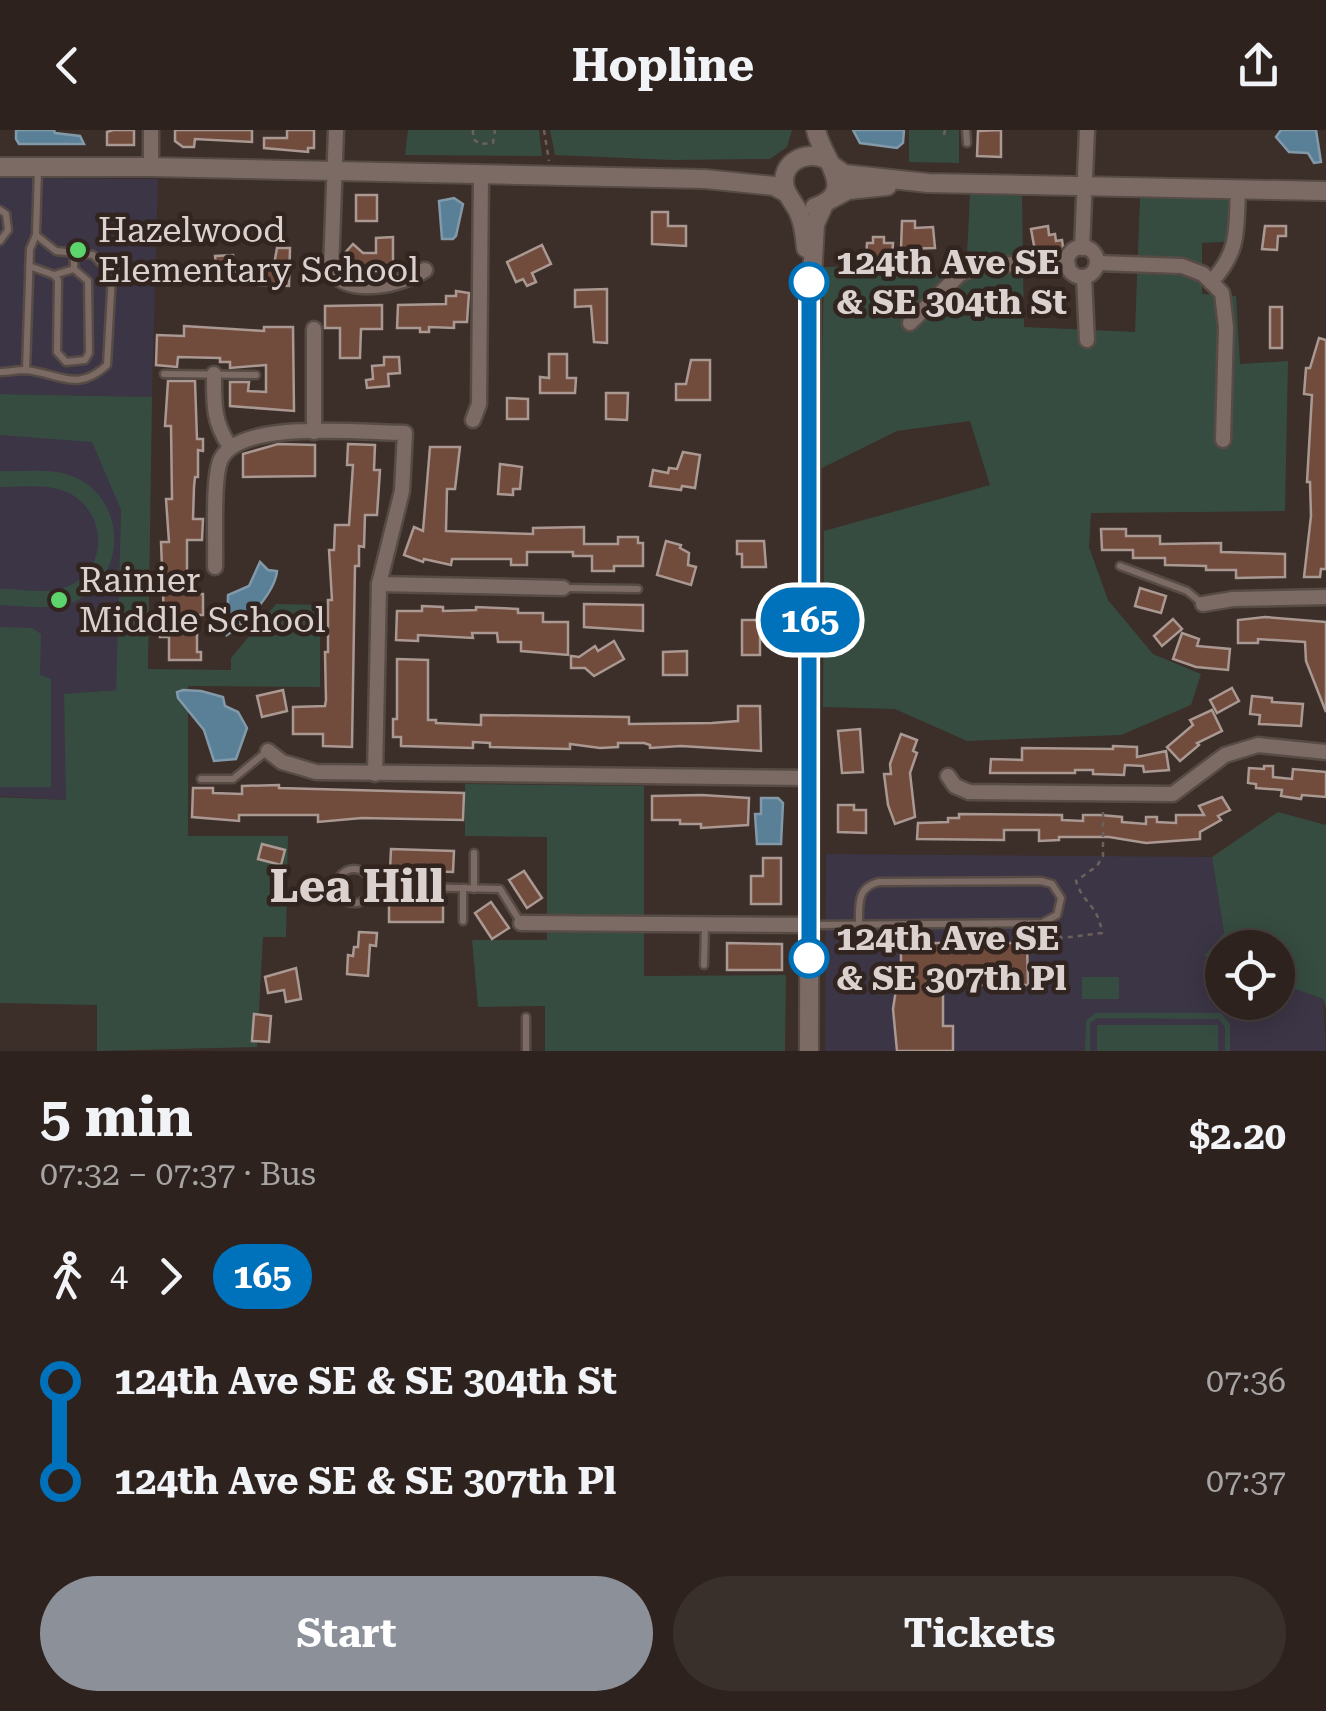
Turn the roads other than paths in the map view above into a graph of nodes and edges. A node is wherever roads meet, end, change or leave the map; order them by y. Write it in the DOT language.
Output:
graph roads {
  1 [pos="152,130"];
  2 [pos="336,130"];
  3 [pos="807,130"];
  4 [pos="816,130"];
  5 [pos="966,130"];
  6 [pos="1086,130"];
  7 [pos="966,142"];
  8 [pos="796,159"];
  9 [pos="829,162"];
  10 [pos="151,166"];
  11 [pos="0,167"];
  12 [pos="38,167"];
  13 [pos="336,172"];
  14 [pos="481,175"];
  15 [pos="705,179"];
  16 [pos="928,183"];
  17 [pos="1084,186"];
  18 [pos="1238,190"];
  19 [pos="1326,192"];
  20 [pos="790,196"];
  21 [pos="827,202"];
  22 [pos="0,210"];
  23 [pos="36,235"];
  24 [pos="0,240"];
  25 [pos="1082,248"];
  26 [pos="74,254"];
  27 [pos="1097,263"];
  28 [pos="1068,265"];
  29 [pos="29,266"];
  30 [pos="74,270"];
  31 [pos="425,270"];
  32 [pos="54,275"];
  33 [pos="1084,277"];
  34 [pos="1211,282"];
  35 [pos="811,299"];
  36 [pos="910,323"];
  37 [pos="314,329"];
  38 [pos="1087,340"];
  39 [pos="26,370"];
  40 [pos="0,372"];
  41 [pos="164,374"];
  42 [pos="214,374"];
  43 [pos="256,375"];
  44 [pos="474,420"];
  45 [pos="314,432"];
  46 [pos="1222,440"];
  47 [pos="229,445"];
  48 [pos="1120,566"];
  49 [pos="215,567"];
  50 [pos="379,584"];
  51 [pos="563,588"];
  52 [pos="638,589"];
  53 [pos="1326,597"];
  54 [pos="1202,604"];
  55 [pos="268,750"];
  56 [pos="1326,752"];
  57 [pos="375,774"];
  58 [pos="948,776"];
  59 [pos="810,778"];
  60 [pos="201,779"];
  61 [pos="474,853"];
  62 [pos="372,886"];
  63 [pos="463,888"];
  64 [pos="474,888"];
  65 [pos="462,921"];
  66 [pos="521,922"];
  67 [pos="859,923"];
  68 [pos="706,924"];
  69 [pos="809,925"];
  70 [pos="704,964"];
  71 [pos="526,1016"];
  72 [pos="526,1051"];
  73 [pos="809,1051"];
  1 -- 10 [label="street"];
  2 -- 13 [label="street"];
  3 -- 8 [label="street"];
  4 -- 9 [label="street"];
  5 -- 7 [label="lane"];
  6 -- 17 [label="street"];
  8 -- 9 [label="street"];
  8 -- 15 [label="street"];
  8 -- 20 [label="street"];
  9 -- 16 [label="street"];
  9 -- 21 [label="street"];
  10 -- 12 [label="street"];
  10 -- 13 [label="street"];
  11 -- 12 [label="street"];
  12 -- 23 [label="lane"];
  13 -- 14 [label="street"];
  13 -- 31 [label="street"];
  14 -- 15 [label="street"];
  14 -- 44 [label="street"];
  15 -- 20 [label="street"];
  16 -- 17 [label="street"];
  16 -- 21 [label="street"];
  17 -- 18 [label="street"];
  17 -- 25 [label="street"];
  18 -- 19 [label="street"];
  18 -- 34 [label="street"];
  20 -- 21 [label="street"];
  20 -- 35 [label="street"];
  21 -- 35 [label="street"];
  22 -- 24 [label="lane"];
  23 -- 26 [label="lane"];
  23 -- 29 [label="lane"];
  25 -- 27 [label="street"];
  25 -- 28 [label="street"];
  26 -- 30 [label="lane"];
  26 -- 39 [label="lane"];
  27 -- 33 [label="street"];
  27 -- 34 [label="street"];
  28 -- 33 [label="street"];
  28 -- 36 [label="street"];
  29 -- 32 [label="lane"];
  29 -- 39 [label="lane"];
  30 -- 32 [label="lane"];
  30 -- 32 [label="lane"];
  33 -- 38 [label="street"];
  34 -- 46 [label="street"];
  35 -- 59 [label="street"];
  37 -- 45 [label="street"];
  39 -- 40 [label="lane"];
  41 -- 42 [label="lane"];
  42 -- 43 [label="lane"];
  42 -- 47 [label="street"];
  45 -- 47 [label="street"];
  45 -- 50 [label="street"];
  47 -- 49 [label="street"];
  48 -- 54 [label="lane"];
  50 -- 51 [label="street"];
  50 -- 57 [label="street"];
  51 -- 52 [label="lane"];
  53 -- 54 [label="street"];
  55 -- 57 [label="street"];
  55 -- 60 [label="lane"];
  56 -- 58 [label="street"];
  57 -- 59 [label="street"];
  59 -- 69 [label="street"];
  61 -- 64 [label="lane"];
  62 -- 62 [label="lane"];
  62 -- 63 [label="lane"];
  63 -- 64 [label="lane"];
  63 -- 65 [label="lane"];
  64 -- 66 [label="lane"];
  66 -- 68 [label="street"];
  67 -- 67 [label="lane"];
  67 -- 69 [label="lane"];
  68 -- 69 [label="street"];
  68 -- 70 [label="lane"];
  69 -- 73 [label="street"];
  71 -- 72 [label="lane"];
}
